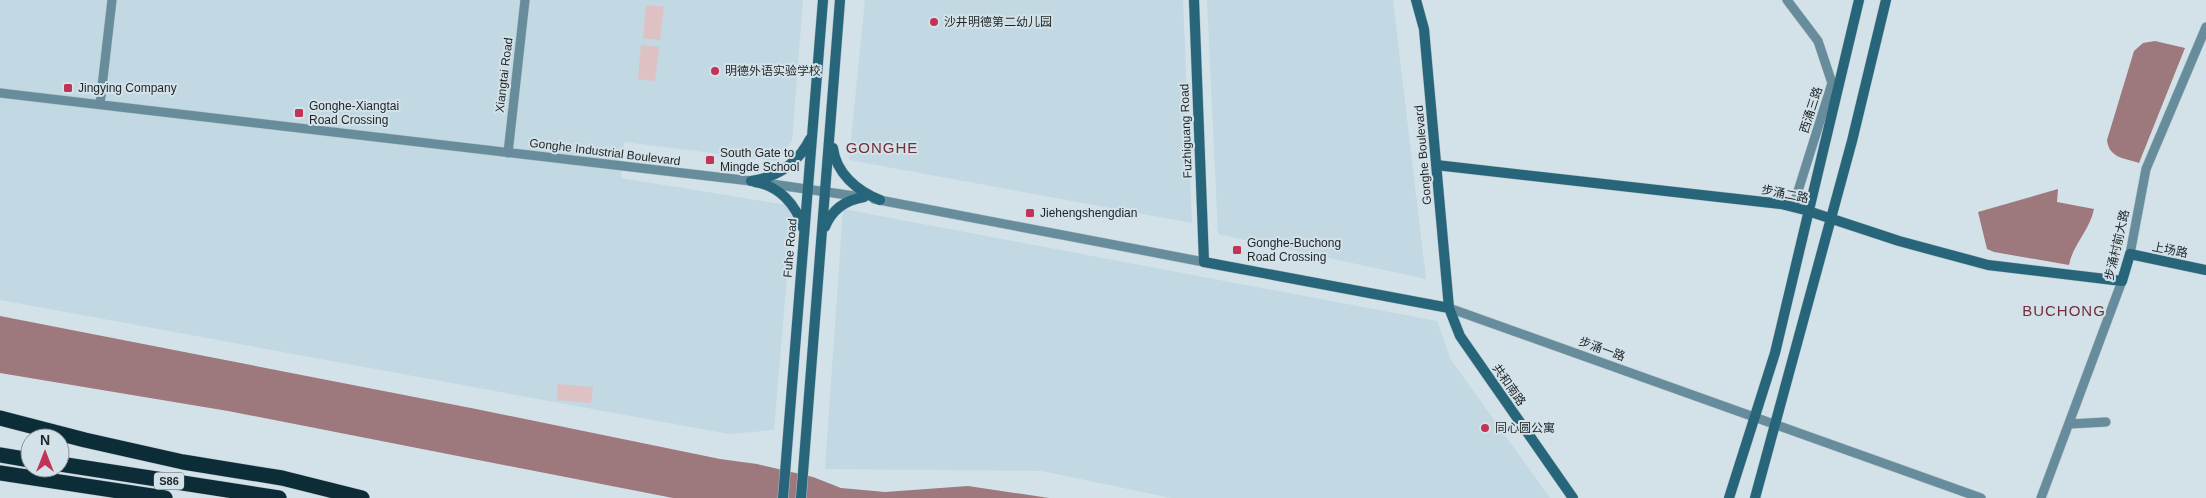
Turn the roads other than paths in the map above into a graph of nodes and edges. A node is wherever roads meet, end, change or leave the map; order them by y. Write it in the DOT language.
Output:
graph roads {
  1 [pos="112,0"];
  2 [pos="526,0"];
  3 [pos="823,0"];
  4 [pos="840,0"];
  5 [pos="1194,0"];
  6 [pos="1416,0"];
  7 [pos="1787,0"];
  8 [pos="1859,0"];
  9 [pos="1886,0"];
  10 [pos="2206,27"];
  11 [pos="0,92"];
  12 [pos="100,104"];
  13 [pos="812,130"];
  14 [pos="830,132"];
  15 [pos="508,153"];
  16 [pos="1436,165"];
  17 [pos="751,181"];
  18 [pos="808,189"];
  19 [pos="826,192"];
  20 [pos="864,197"];
  21 [pos="880,200"];
  22 [pos="1793,207"];
  23 [pos="1808,211"];
  24 [pos="1831,218"];
  25 [pos="804,236"];
  26 [pos="822,238"];
  27 [pos="2130,254"];
  28 [pos="1204,262"];
  29 [pos="2206,270"];
  30 [pos="2122,281"];
  31 [pos="1449,308"];
  32 [pos="1755,417"];
  33 [pos="0,418"];
  34 [pos="2106,422"];
  35 [pos="2068,424"];
  36 [pos="1776,425"];
  37 [pos="0,455"];
  38 [pos="20,458"];
  39 [pos="70,466"];
  40 [pos="0,473"];
  41 [pos="165,498"];
  42 [pos="279,498"];
  43 [pos="362,498"];
  44 [pos="782,498"];
  45 [pos="801,498"];
  46 [pos="1573,498"];
  47 [pos="1729,498"];
  48 [pos="1755,498"];
  49 [pos="1981,498"];
  50 [pos="2041,498"];
  1 -- 12 [label="street"];
  2 -- 15 [label="street, Xiangtai Road"];
  3 -- 13 [label="street, Fuhe Road"];
  4 -- 14 [label="street"];
  5 -- 28 [label="street, Fuzhiguang Road"];
  6 -- 16 [label="street, Gonghe Boulevard"];
  7 -- 22 [label="street, 西涌三路"];
  8 -- 23 [label="street"];
  9 -- 24 [label="street"];
  10 -- 27 [label="street, 步涌村前大路"];
  11 -- 12 [label="street, Gonghe Industrial Boulevard"];
  12 -- 15 [label="street, Gonghe Industrial Boulevard"];
  13 -- 17 [label="street"];
  13 -- 18 [label="street, Fuhe Road"];
  14 -- 19 [label="street"];
  14 -- 21 [label="street"];
  15 -- 17 [label="street, Gonghe Industrial Boulevard"];
  16 -- 22 [label="street, 步涌二路"];
  16 -- 31 [label="street, Gonghe Boulevard"];
  17 -- 18 [label="street, Gonghe Industrial Boulevard"];
  17 -- 25 [label="street"];
  18 -- 19 [label="street, Gonghe Industrial Boulevard"];
  18 -- 25 [label="street, Fuhe Road"];
  19 -- 20 [label="street, Gonghe Industrial Boulevard"];
  19 -- 26 [label="street"];
  20 -- 21 [label="street, Gonghe Industrial Boulevard"];
  20 -- 26 [label="street"];
  21 -- 28 [label="street, Gonghe Industrial Boulevard"];
  22 -- 23 [label="street, 步涌二路"];
  23 -- 24 [label="street, 步涌二路"];
  23 -- 32 [label="street"];
  24 -- 30 [label="street, 步涌二路"];
  24 -- 36 [label="street"];
  25 -- 44 [label="street, Fuhe Road"];
  26 -- 45 [label="street"];
  27 -- 29 [label="street, 上场路"];
  27 -- 30 [label="street, 步涌村前大路"];
  28 -- 31 [label="street, 步涌一路"];
  30 -- 35 [label="street, 步涌村前大路"];
  31 -- 32 [label="street, 步涌一路"];
  31 -- 46 [label="street, 共和南路"];
  32 -- 36 [label="street, 步涌一路"];
  32 -- 47 [label="street"];
  33 -- 43 [label="highway"];
  34 -- 35 [label="street"];
  35 -- 50 [label="street, 步涌村前大路"];
  36 -- 48 [label="street"];
  36 -- 49 [label="street, 步涌一路"];
  37 -- 38 [label="highway"];
  39 -- 42 [label="highway, S86"];
  40 -- 41 [label="highway, S86"];
}
